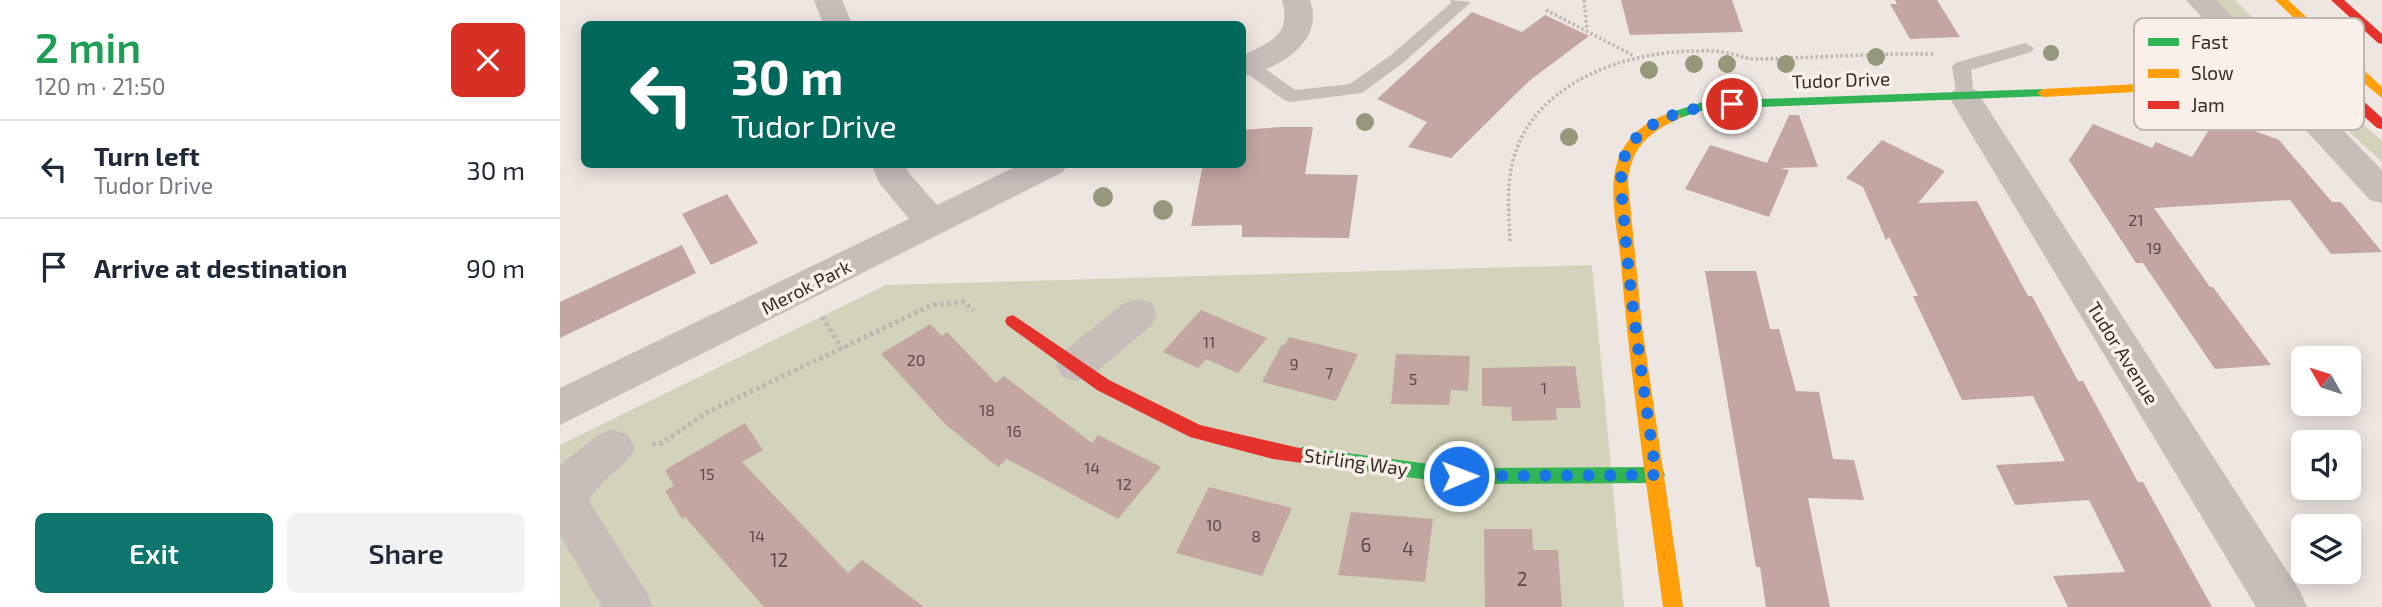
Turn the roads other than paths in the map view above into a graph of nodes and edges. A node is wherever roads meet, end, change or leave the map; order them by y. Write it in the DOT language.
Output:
graph roads {
  1 [pos="828,0"];
  2 [pos="1296,0"];
  3 [pos="1458,0"];
  4 [pos="2200,0"];
  5 [pos="2281,0"];
  6 [pos="2337,0"];
  7 [pos="2217,18"];
  8 [pos="2300,18"];
  9 [pos="2357,18"];
  10 [pos="836,21"];
  11 [pos="2364,24"];
  12 [pos="2382,40"];
  13 [pos="2025,48"];
  14 [pos="1246,65"];
  15 [pos="1246,67"];
  16 [pos="2364,77"];
  17 [pos="2134,88"];
  18 [pos="2382,93"];
  19 [pos="1965,97"];
  20 [pos="2364,109"];
  21 [pos="2382,125"];
  22 [pos="2324,130"];
  23 [pos="889,168"];
  24 [pos="1043,168"];
  25 [pos="2382,191"];
  26 [pos="932,223"];
  27 [pos="1138,314"];
  28 [pos="1013,321"];
  29 [pos="1076,365"];
  30 [pos="560,408"];
  31 [pos="613,448"];
  32 [pos="1656,475"];
  33 [pos="563,505"];
  34 [pos="629,607"];
  35 [pos="1674,607"];
  36 [pos="2283,607"];
  1 -- 10 [label="street"];
  2 -- 14 [label="street"];
  3 -- 15 [label="lane"];
  4 -- 7 [label="street"];
  5 -- 8 [label="main road"];
  6 -- 9 [label="main road"];
  11 -- 12 [label="main road"];
  13 -- 19 [label="lane"];
  16 -- 18 [label="main road"];
  17 -- 19 [label="main road, Tudor Drive"];
  19 -- 32 [label="main road, Tudor Drive"];
  19 -- 36 [label="street, Tudor Avenue"];
  20 -- 21 [label="main road"];
  22 -- 25 [label="street"];
  23 -- 26 [label="street"];
  24 -- 26 [label="street, Merok Park"];
  26 -- 30 [label="street, Merok Park"];
  27 -- 29 [label="street"];
  28 -- 29 [label="main road, Stirling Way"];
  29 -- 32 [label="main road, Stirling Way"];
  31 -- 33 [label="street"];
  32 -- 35 [label="main road, Tudor Drive"];
  33 -- 34 [label="street"];
}
